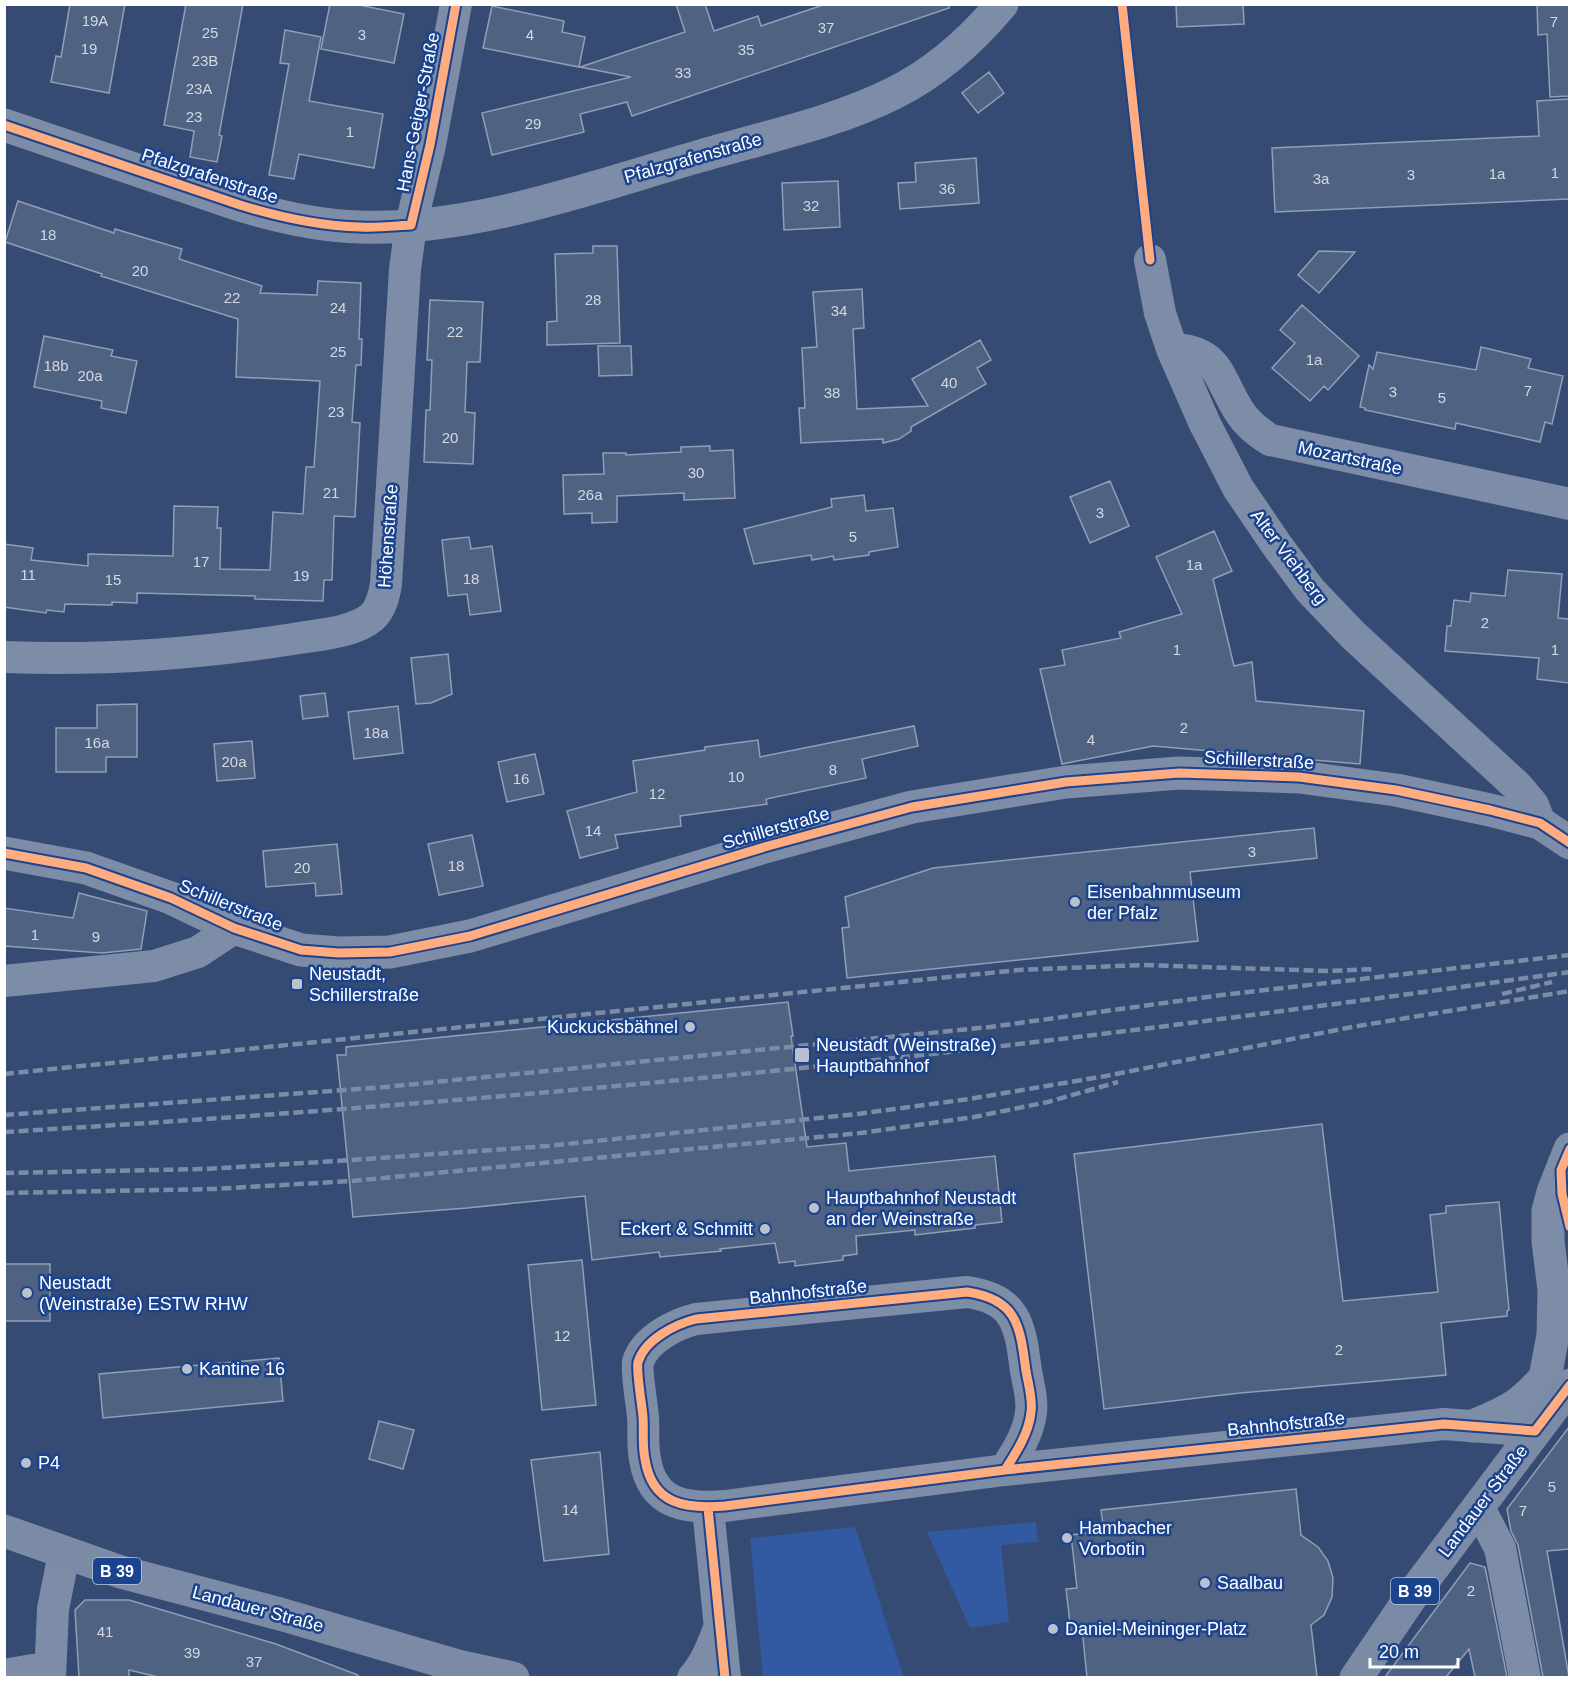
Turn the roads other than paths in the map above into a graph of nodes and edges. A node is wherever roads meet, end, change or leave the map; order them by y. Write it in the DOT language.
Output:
graph roads {
  1 [pos="456,4"];
  2 [pos="1002,4"];
  3 [pos="4,125"];
  4 [pos="411,225"];
  5 [pos="1150,260"];
  6 [pos="1172,349"];
  7 [pos="1569,504"];
  8 [pos="4,657"];
  9 [pos="1540,823"];
  10 [pos="1569,843"];
  11 [pos="4,853"];
  12 [pos="234,928"];
  13 [pos="4,981"];
  14 [pos="1565,1159"];
  15 [pos="1569,1227"];
  16 [pos="1562,1295"];
  17 [pos="1557,1382"];
  18 [pos="1473,1426"];
  19 [pos="1536,1431"];
  20 [pos="1005,1470"];
  21 [pos="708,1508"];
  22 [pos="1479,1508"];
  23 [pos="4,1532"];
  24 [pos="64,1554"];
  25 [pos="719,1627"];
  26 [pos="443,1669"];
  27 [pos="50,1672"];
  28 [pos="4,1674"];
  29 [pos="513,1677"];
  30 [pos="693,1677"];
  31 [pos="725,1677"];
  32 [pos="1356,1677"];
  33 [pos="1525,1677"];
  1 -- 4 [label="street, Hans-Geiger-Straße"];
  2 -- 4 [label="street, Pfalzgrafenstraße"];
  3 -- 4 [label="street, Pfalzgrafenstraße"];
  4 -- 8 [label="street, Höhenstraße"];
  5 -- 6 [label="street, Alter Viehberg"];
  6 -- 7 [label="street, Mozartstraße"];
  6 -- 9 [label="street, Alter Viehberg"];
  9 -- 10 [label="street, Schillerstraße"];
  9 -- 12 [label="street, Schillerstraße"];
  11 -- 12 [label="street, Schillerstraße"];
  12 -- 13 [label="street"];
  14 -- 15 [label="street"];
  14 -- 16 [label="street"];
  16 -- 17 [label="street"];
  17 -- 18 [label="street"];
  17 -- 19 [label="main road, Landauer Straße / B 39"];
  18 -- 19 [label="street, Bahnhofstraße"];
  18 -- 20 [label="street, Bahnhofstraße"];
  19 -- 22 [label="main road, Landauer Straße / B 39"];
  20 -- 21 [label="street, Bahnhofstraße"];
  20 -- 21 [label="street, Bahnhofstraße"];
  21 -- 25 [label="street"];
  22 -- 32 [label="main road, Landauer Straße / B 39"];
  22 -- 33 [label="street"];
  23 -- 24 [label="main road, Landauer Straße / B 39"];
  24 -- 26 [label="main road, Landauer Straße / B 39"];
  24 -- 27 [label="street"];
  25 -- 30 [label="street"];
  25 -- 31 [label="street"];
  26 -- 29 [label="main road, Landauer Straße / B 39"];
  27 -- 28 [label="street"];
}
